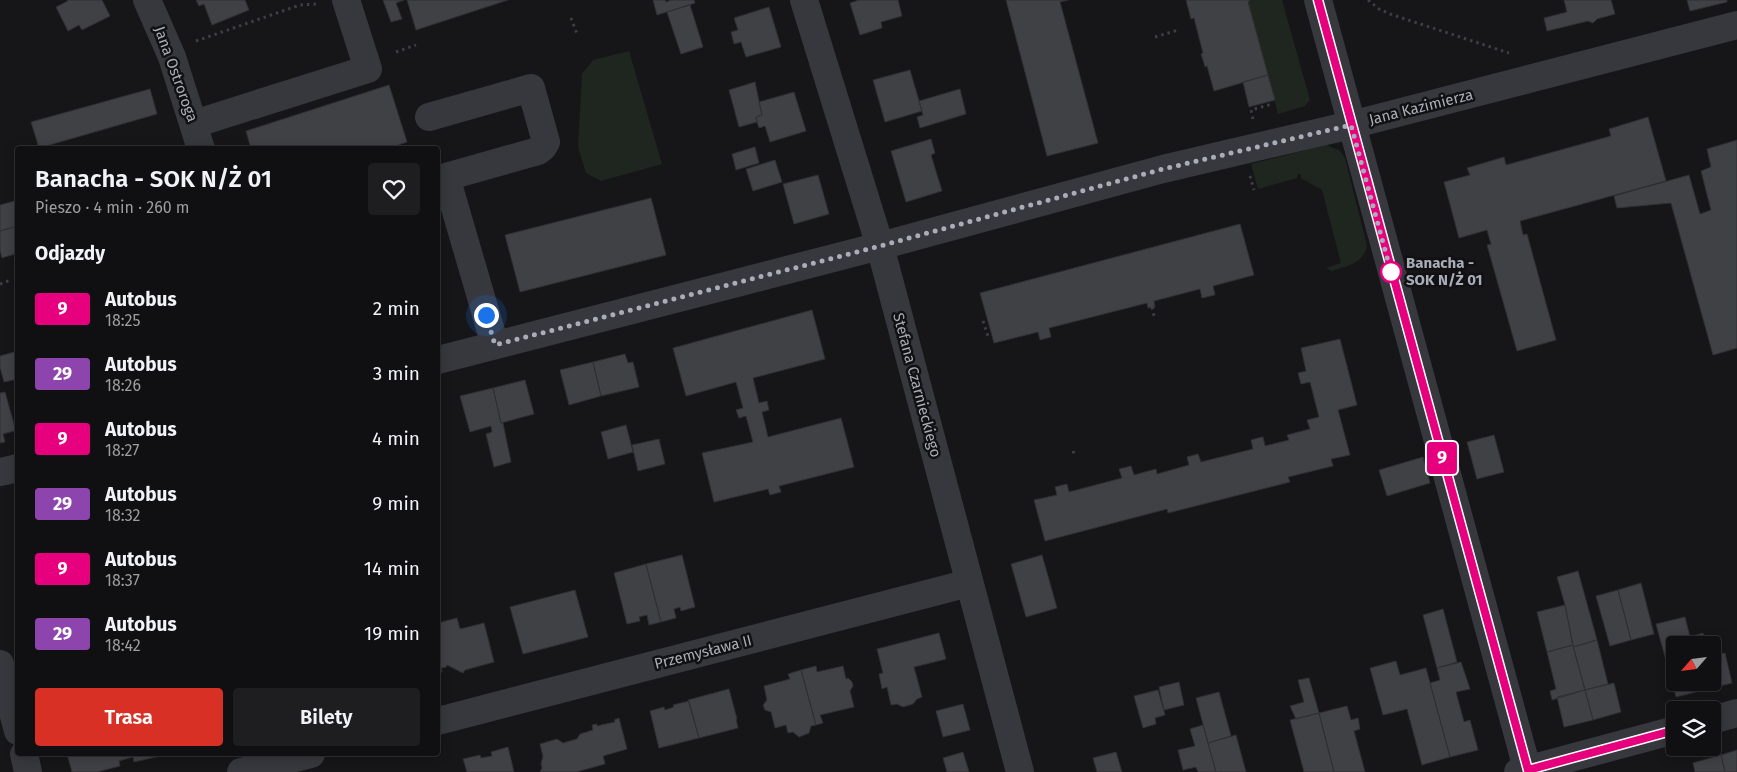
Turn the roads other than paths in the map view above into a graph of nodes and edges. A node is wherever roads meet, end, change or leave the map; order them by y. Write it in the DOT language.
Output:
graph roads {
  1 [pos="147,0"];
  2 [pos="804,0"];
  3 [pos="1318,0"];
  4 [pos="336,2"];
  5 [pos="1737,25"];
  6 [pos="429,117"];
  7 [pos="1351,125"];
  8 [pos="198,136"];
  9 [pos="880,246"];
  10 [pos="495,345"];
  11 [pos="440,359"];
  12 [pos="15,469"];
  13 [pos="0,472"];
  14 [pos="970,584"];
  15 [pos="0,664"];
  16 [pos="1737,713"];
  17 [pos="1721,717"];
  18 [pos="15,720"];
  19 [pos="440,720"];
  20 [pos="1666,732"];
  21 [pos="24,756"];
  22 [pos="303,756"];
  23 [pos="1525,771"];
  24 [pos="28,772"];
  25 [pos="241,772"];
  26 [pos="1020,772"];
  1 -- 8 [label="street, Jana Ostroroga"];
  2 -- 9 [label="street, Stefana Czarnieckiego"];
  3 -- 7 [label="street"];
  4 -- 8 [label="street"];
  5 -- 7 [label="street, Jana Kazimierza"];
  6 -- 10 [label="street"];
  7 -- 9 [label="street, Jana Kazimierza"];
  7 -- 23 [label="street"];
  9 -- 10 [label="street, Jana Kazimierza"];
  9 -- 14 [label="street, Stefana Czarnieckiego"];
  10 -- 11 [label="street, Jana Kazimierza"];
  12 -- 13 [label="street"];
  14 -- 19 [label="street, Przemysława II"];
  14 -- 26 [label="street, Stefana Czarnieckiego"];
  15 -- 18 [label="street"];
  16 -- 17 [label="street"];
  20 -- 23 [label="street"];
  21 -- 24 [label="street"];
  22 -- 25 [label="street"];
}
